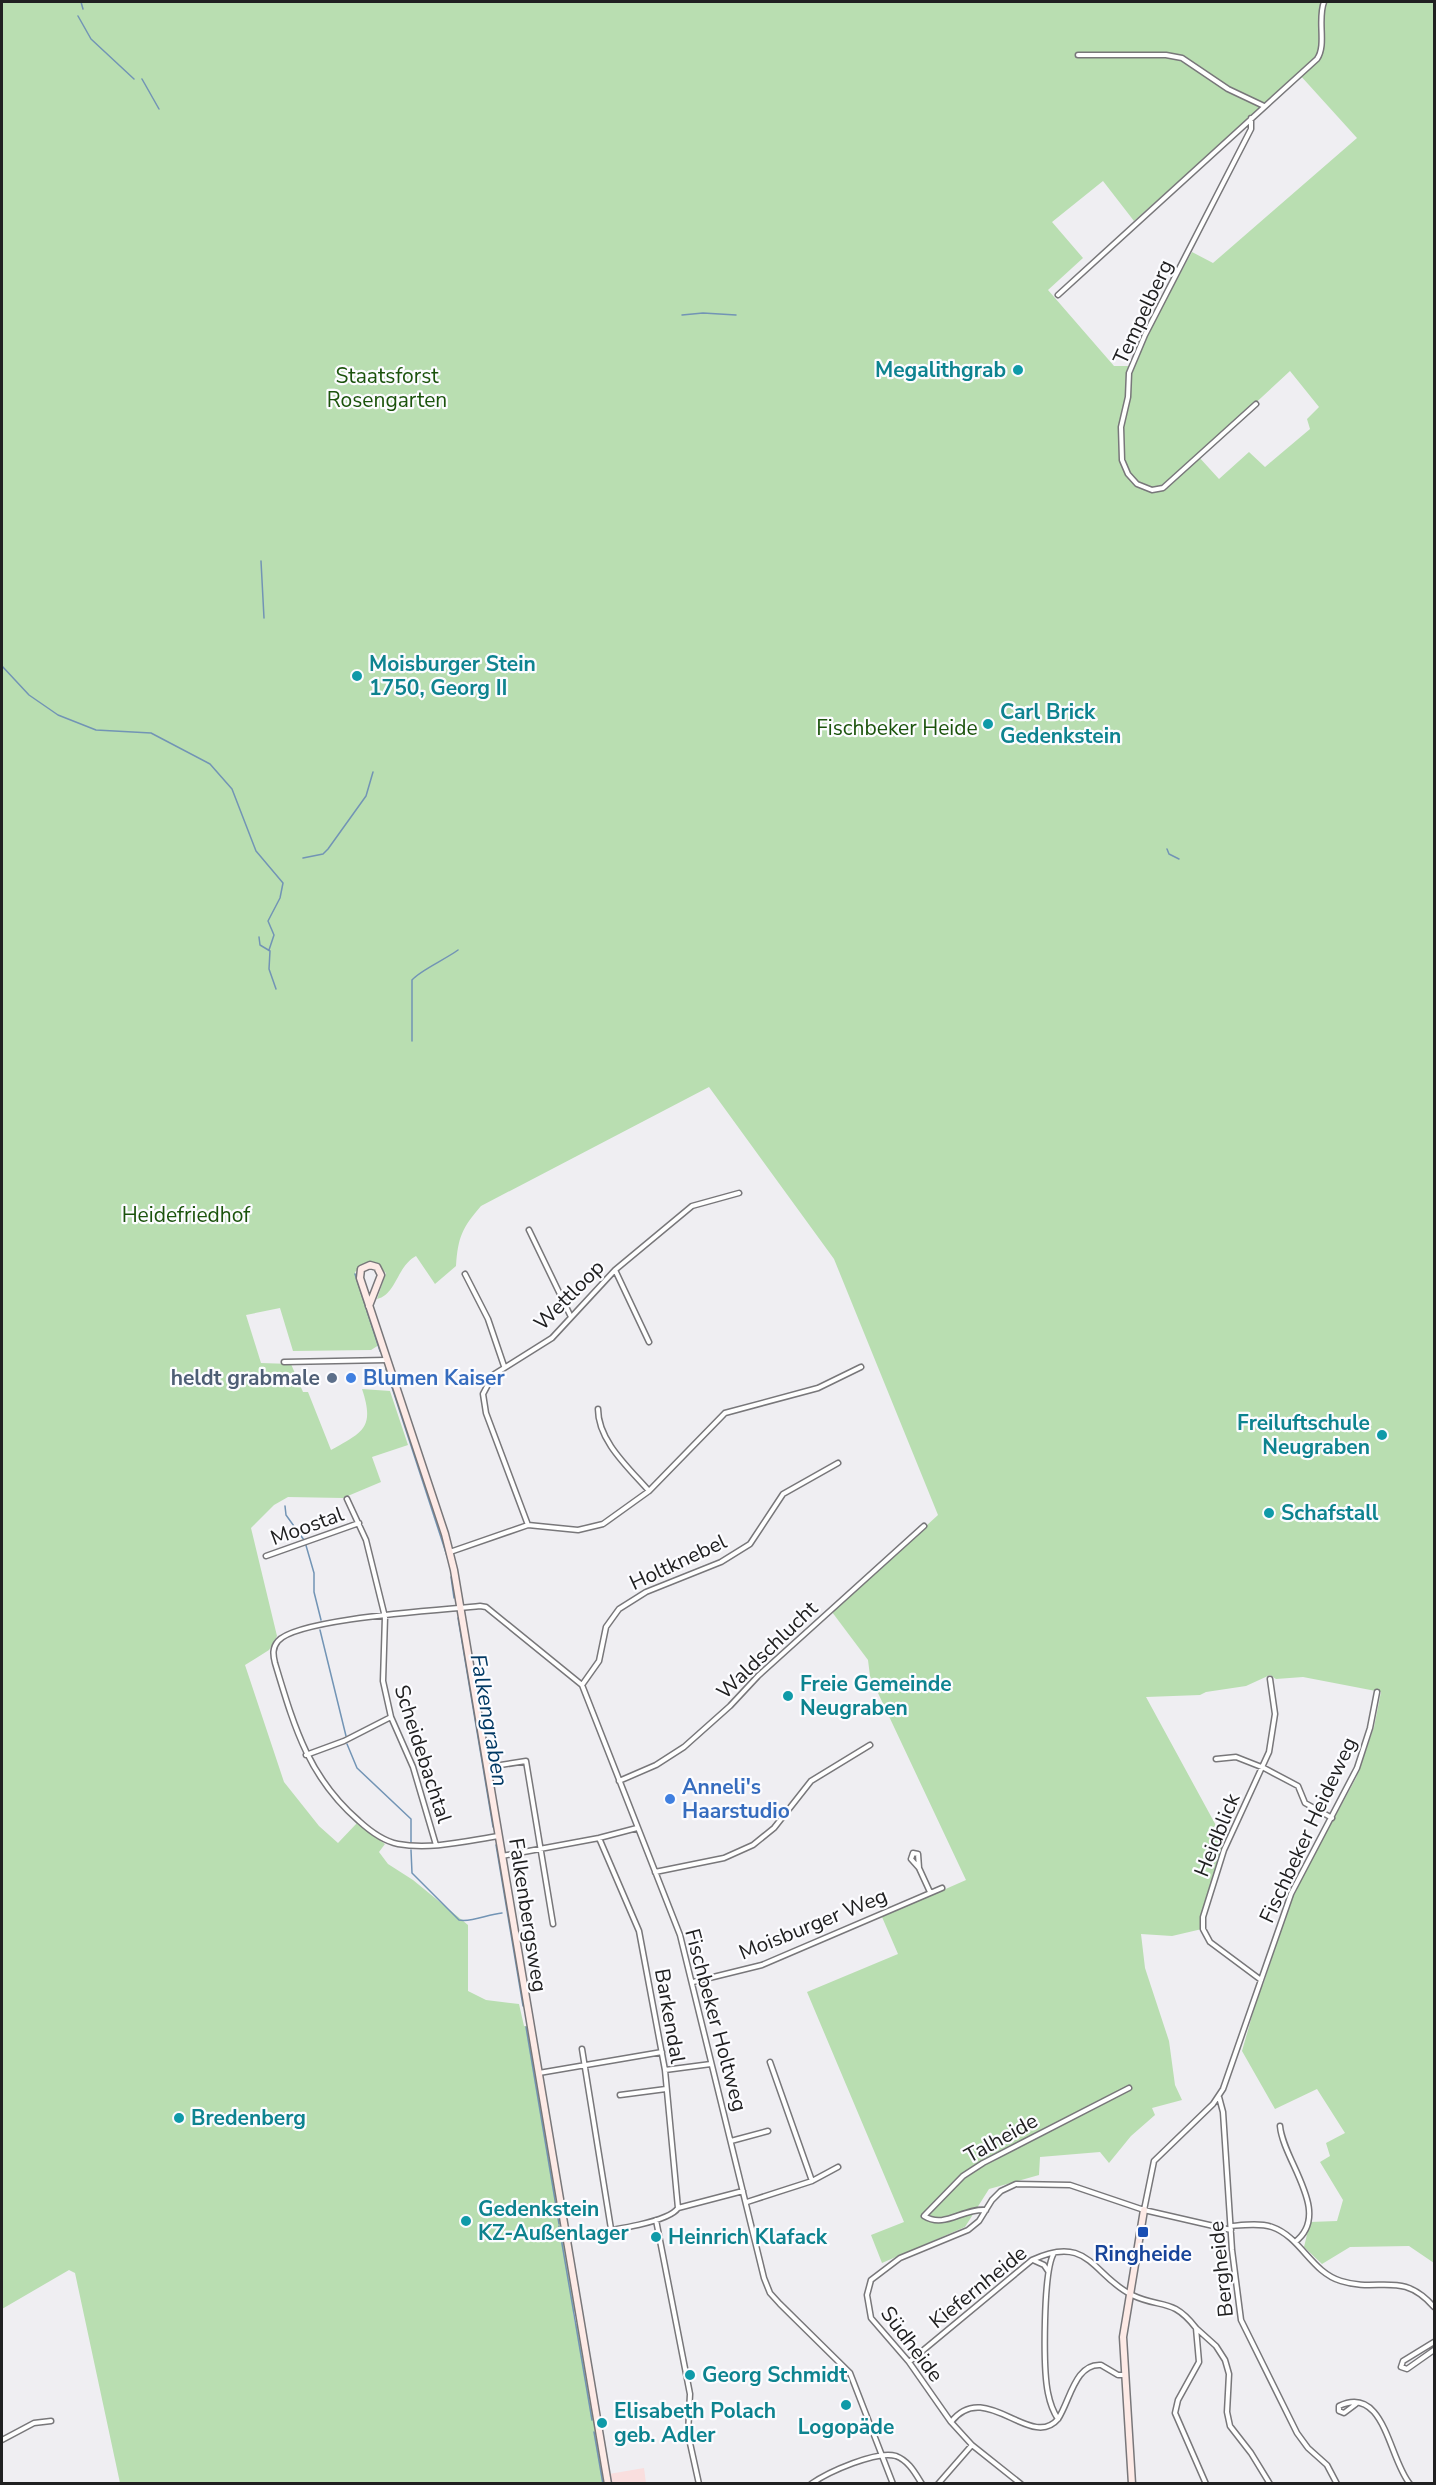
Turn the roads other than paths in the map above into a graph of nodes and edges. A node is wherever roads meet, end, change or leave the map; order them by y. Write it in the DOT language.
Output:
graph roads {
  1 [pos="1324,2"];
  2 [pos="1078,55"];
  3 [pos="1264,106"];
  4 [pos="1251,118"];
  5 [pos="1058,295"];
  6 [pos="1256,404"];
  7 [pos="739,1192"];
  8 [pos="530,1230"];
  9 [pos="615,1270"];
  10 [pos="465,1274"];
  11 [pos="369,1306"];
  12 [pos="571,1317"];
  13 [pos="649,1342"];
  14 [pos="387,1360"];
  15 [pos="284,1362"];
  16 [pos="504,1366"];
  17 [pos="861,1367"];
  18 [pos="598,1408"];
  19 [pos="838,1462"];
  20 [pos="649,1491"];
  21 [pos="347,1499"];
  22 [pos="359,1523"];
  23 [pos="528,1525"];
  24 [pos="924,1526"];
  25 [pos="450,1552"];
  26 [pos="266,1556"];
  27 [pos="460,1608"];
  28 [pos="385,1617"];
  29 [pos="1270,1679"];
  30 [pos="582,1684"];
  31 [pos="1377,1692"];
  32 [pos="391,1717"];
  33 [pos="870,1745"];
  34 [pos="306,1755"];
  35 [pos="1216,1759"];
  36 [pos="488,1767"];
  37 [pos="1264,1768"];
  38 [pos="619,1781"];
  39 [pos="1332,1818"];
  40 [pos="637,1828"];
  41 [pos="498,1836"];
  42 [pos="599,1838"];
  43 [pos="436,1845"];
  44 [pos="541,1849"];
  45 [pos="502,1856"];
  46 [pos="919,1868"];
  47 [pos="655,1872"];
  48 [pos="942,1888"];
  49 [pos="930,1892"];
  50 [pos="553,1924"];
  51 [pos="1261,1980"];
  52 [pos="693,1982"];
  53 [pos="582,2049"];
  54 [pos="662,2052"];
  55 [pos="770,2062"];
  56 [pos="711,2064"];
  57 [pos="585,2066"];
  58 [pos="665,2070"];
  59 [pos="538,2073"];
  60 [pos="1129,2088"];
  61 [pos="666,2089"];
  62 [pos="620,2095"];
  63 [pos="1218,2097"];
  64 [pos="1280,2126"];
  65 [pos="768,2131"];
  66 [pos="731,2141"];
  67 [pos="838,2167"];
  68 [pos="812,2181"];
  69 [pos="743,2191"];
  70 [pos="747,2202"];
  71 [pos="678,2208"];
  72 [pos="986,2210"];
  73 [pos="1144,2210"];
  74 [pos="656,2220"];
  75 [pos="1231,2228"];
  76 [pos="610,2229"];
  77 [pos="567,2237"];
  78 [pos="1295,2242"];
  79 [pos="1054,2253"];
  80 [pos="1032,2260"];
  81 [pos="1048,2271"];
  82 [pos="1130,2294"];
  83 [pos="1434,2307"];
  84 [pos="1196,2328"];
  85 [pos="1434,2342"];
  86 [pos="1434,2350"];
  87 [pos="909,2362"];
  88 [pos="1125,2375"];
  89 [pos="1356,2404"];
  90 [pos="1058,2419"];
  91 [pos="51,2421"];
  92 [pos="951,2422"];
  93 [pos="2,2440"];
  94 [pos="972,2445"];
  95 [pos="882,2454"];
  96 [pos="608,2484"];
  97 [pos="699,2484"];
  98 [pos="811,2484"];
  99 [pos="893,2484"];
  100 [pos="922,2484"];
  101 [pos="938,2484"];
  102 [pos="1021,2484"];
  103 [pos="1132,2484"];
  104 [pos="1206,2484"];
  105 [pos="1270,2484"];
  106 [pos="1337,2484"];
  107 [pos="1410,2484"];
  1 -- 3 [label="street"];
  2 -- 3 [label="street"];
  3 -- 4 [label="street"];
  4 -- 5 [label="street"];
  4 -- 6 [label="street, Tempelberg"];
  7 -- 9 [label="street, Wettloop"];
  8 -- 12 [label="street"];
  9 -- 12 [label="street, Wettloop"];
  9 -- 13 [label="street"];
  10 -- 16 [label="street"];
  11 -- 11 [label="street, Falkenbergsweg"];
  11 -- 14 [label="street, Falkenbergsweg"];
  12 -- 16 [label="street, Wettloop"];
  14 -- 15 [label="street"];
  14 -- 25 [label="street, Falkenbergsweg"];
  16 -- 23 [label="street, Wettloop"];
  17 -- 20 [label="street"];
  18 -- 20 [label="street"];
  19 -- 30 [label="street, Holtknebel"];
  20 -- 23 [label="street"];
  21 -- 22 [label="street, Scheidebachtal"];
  22 -- 26 [label="street, Moostal"];
  22 -- 28 [label="street, Scheidebachtal"];
  23 -- 25 [label="street"];
  24 -- 38 [label="street, Waldschlucht"];
  25 -- 27 [label="street, Falkenbergsweg"];
  27 -- 28 [label="street"];
  27 -- 30 [label="street"];
  27 -- 36 [label="street, Falkenbergsweg"];
  28 -- 32 [label="street, Scheidebachtal"];
  28 -- 34 [label="street"];
  29 -- 37 [label="street, Heidblick"];
  30 -- 38 [label="street, Fischbeker Holtweg"];
  31 -- 39 [label="street, Fischbeker Heideweg"];
  32 -- 34 [label="street"];
  32 -- 43 [label="street, Scheidebachtal"];
  33 -- 47 [label="street"];
  34 -- 43 [label="street"];
  35 -- 37 [label="street"];
  36 -- 41 [label="street, Falkenbergsweg"];
  36 -- 44 [label="street"];
  37 -- 39 [label="street"];
  37 -- 51 [label="street, Heidblick"];
  38 -- 40 [label="street, Fischbeker Holtweg"];
  39 -- 51 [label="street, Fischbeker Heideweg"];
  40 -- 42 [label="street"];
  40 -- 47 [label="street, Fischbeker Holtweg"];
  41 -- 43 [label="street"];
  41 -- 45 [label="street, Falkenbergsweg"];
  42 -- 44 [label="street"];
  42 -- 54 [label="street, Barkendal"];
  44 -- 45 [label="street"];
  44 -- 50 [label="street"];
  45 -- 59 [label="street, Falkenbergsweg"];
  46 -- 49 [label="street"];
  47 -- 52 [label="street, Fischbeker Holtweg"];
  48 -- 49 [label="street, Moisburger Weg"];
  49 -- 52 [label="street, Moisburger Weg"];
  51 -- 63 [label="street, Fischbeker Heideweg"];
  52 -- 56 [label="street, Fischbeker Holtweg"];
  53 -- 57 [label="street"];
  54 -- 57 [label="street"];
  54 -- 58 [label="street, Barkendal"];
  55 -- 68 [label="street"];
  56 -- 58 [label="street"];
  56 -- 66 [label="street, Fischbeker Holtweg"];
  57 -- 59 [label="street"];
  57 -- 76 [label="street"];
  58 -- 61 [label="street, Barkendal"];
  59 -- 77 [label="street, Falkenbergsweg"];
  60 -- 72 [label="street, Talheide"];
  61 -- 62 [label="street"];
  61 -- 71 [label="street, Barkendal"];
  63 -- 73 [label="street"];
  63 -- 75 [label="street, Bergheide"];
  64 -- 78 [label="street"];
  65 -- 66 [label="street"];
  66 -- 69 [label="street, Fischbeker Holtweg"];
  67 -- 68 [label="street"];
  68 -- 70 [label="street"];
  69 -- 70 [label="street, Fischbeker Holtweg"];
  69 -- 71 [label="street"];
  70 -- 95 [label="street, Fischbeker Holtweg"];
  71 -- 74 [label="street"];
  72 -- 73 [label="street, Südheide"];
  72 -- 87 [label="street, Südheide"];
  73 -- 75 [label="street"];
  73 -- 82 [label="street"];
  74 -- 76 [label="street"];
  74 -- 97 [label="street"];
  75 -- 78 [label="street"];
  75 -- 106 [label="street, Bergheide"];
  76 -- 77 [label="street"];
  77 -- 96 [label="street, Falkenbergsweg"];
  78 -- 83 [label="street"];
  79 -- 80 [label="street, Kiefernheide"];
  79 -- 81 [label="street"];
  79 -- 82 [label="street, Kiefernheide"];
  80 -- 81 [label="street"];
  80 -- 87 [label="street, Kiefernheide"];
  81 -- 90 [label="street"];
  82 -- 84 [label="street"];
  82 -- 88 [label="street"];
  84 -- 104 [label="street"];
  84 -- 105 [label="street"];
  85 -- 86 [label="street"];
  87 -- 92 [label="street, Südheide"];
  88 -- 90 [label="street"];
  88 -- 103 [label="street"];
  89 -- 107 [label="street"];
  90 -- 92 [label="street"];
  91 -- 93 [label="street"];
  92 -- 94 [label="street, Südheide"];
  94 -- 101 [label="street"];
  94 -- 102 [label="street, Südheide"];
  95 -- 98 [label="street"];
  95 -- 99 [label="street, Fischbeker Holtweg"];
  95 -- 100 [label="street"];
}
